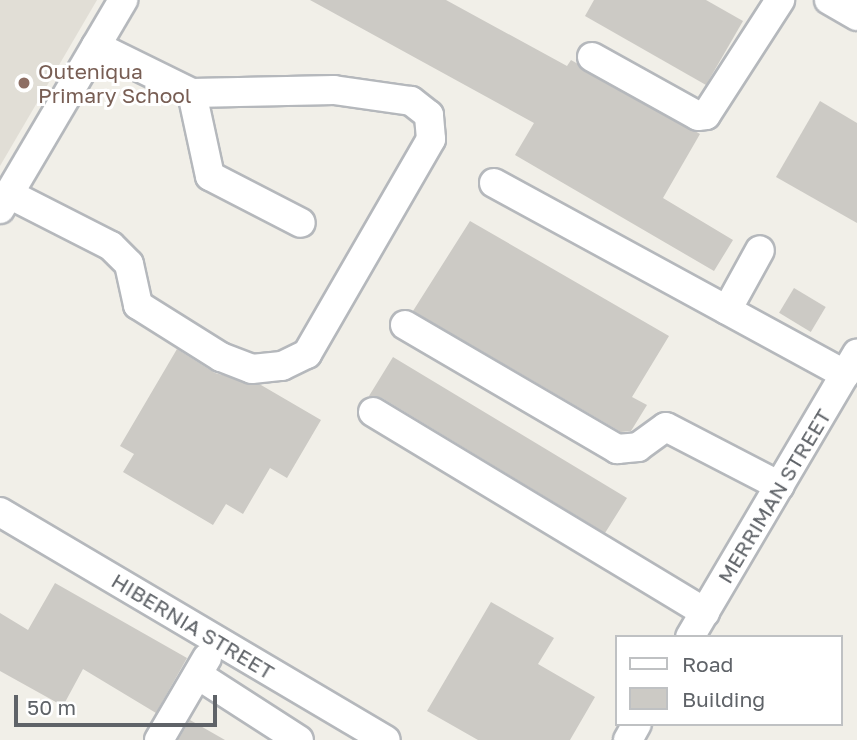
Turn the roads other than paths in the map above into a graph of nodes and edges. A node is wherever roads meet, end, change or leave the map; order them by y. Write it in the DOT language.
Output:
graph roads {
  1 [pos="123,0"];
  2 [pos="780,0"];
  3 [pos="829,0"];
  4 [pos="857,16"];
  5 [pos="96,46"];
  6 [pos="592,57"];
  7 [pos="192,93"];
  8 [pos="494,183"];
  9 [pos="4,202"];
  10 [pos="301,223"];
  11 [pos="760,250"];
  12 [pos="727,310"];
  13 [pos="405,324"];
  14 [pos="851,364"];
  15 [pos="373,412"];
  16 [pos="780,486"];
  17 [pos="0,512"];
  18 [pos="705,612"];
  19 [pos="691,635"];
  20 [pos="218,641"];
  21 [pos="198,675"];
  22 [pos="371,736"];
  23 [pos="159,740"];
  24 [pos="299,740"];
  1 -- 5 [label="street"];
  2 -- 6 [label="street"];
  3 -- 4 [label="street"];
  5 -- 7 [label="street"];
  5 -- 9 [label="street"];
  7 -- 9 [label="street"];
  7 -- 10 [label="street"];
  8 -- 12 [label="street"];
  11 -- 12 [label="street"];
  12 -- 14 [label="street"];
  13 -- 16 [label="street"];
  14 -- 16 [label="street, MERRIMAN STREET"];
  15 -- 18 [label="street"];
  16 -- 18 [label="street, MERRIMAN STREET"];
  17 -- 20 [label="street, HIBERNIA STREET"];
  18 -- 19 [label="street, MERRIMAN STREET"];
  20 -- 21 [label="street"];
  20 -- 22 [label="street, HIBERNIA STREET"];
  21 -- 23 [label="street"];
  21 -- 24 [label="street"];
}
